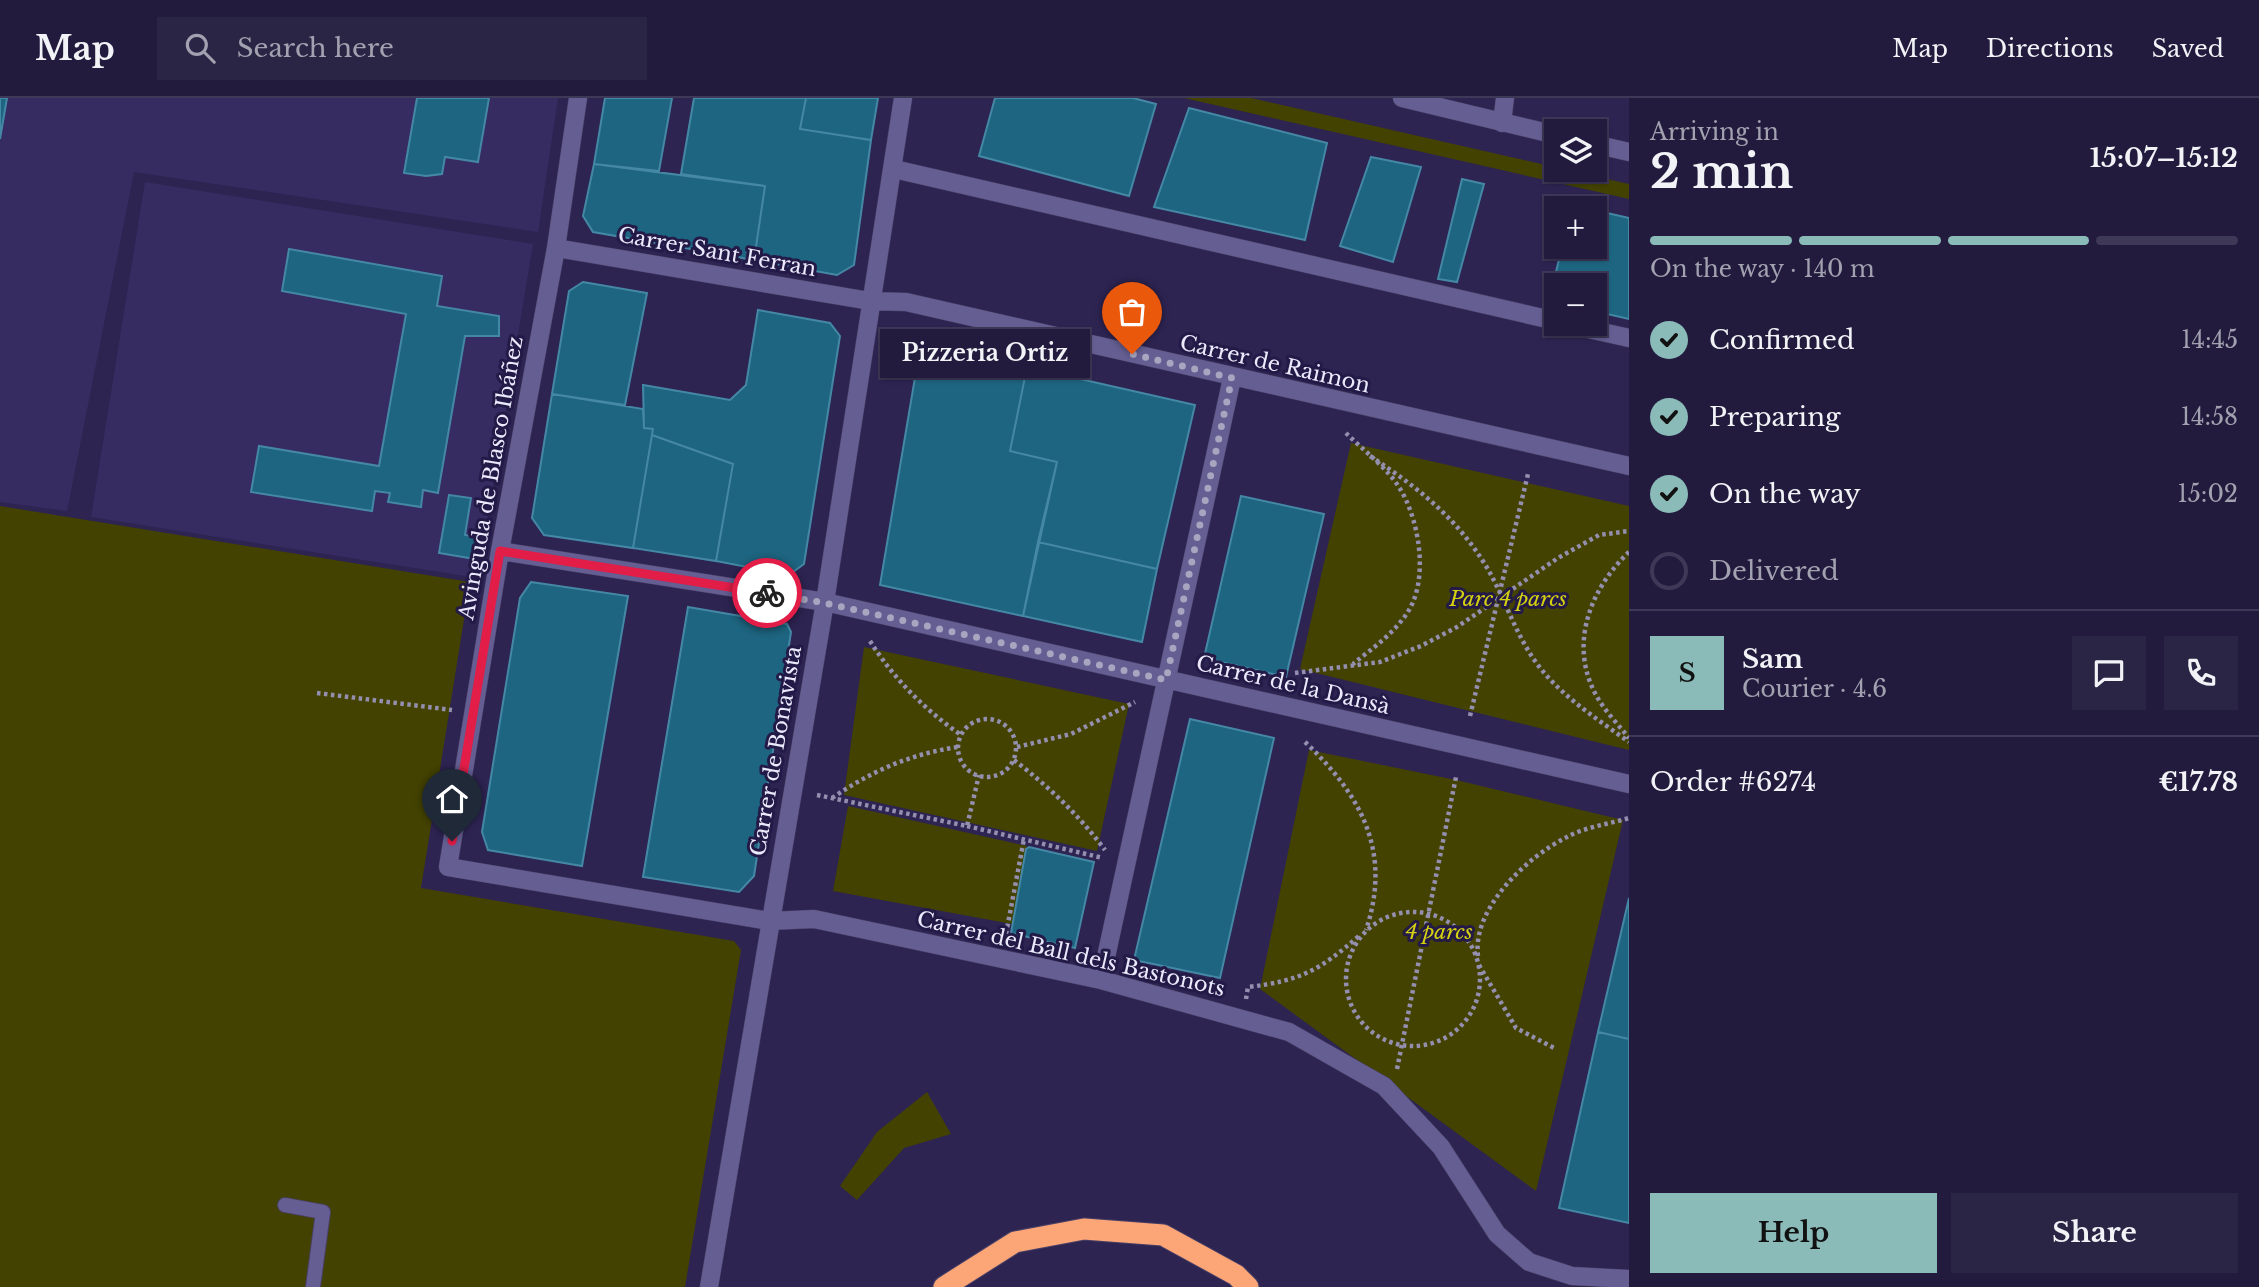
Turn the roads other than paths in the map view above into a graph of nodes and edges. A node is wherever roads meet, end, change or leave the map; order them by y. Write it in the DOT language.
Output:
graph roads {
  1 [pos="578,98"];
  2 [pos="903,98"];
  3 [pos="1402,98"];
  4 [pos="1505,98"];
  5 [pos="1502,123"];
  6 [pos="1544,132"];
  7 [pos="1607,147"];
  8 [pos="1629,152"];
  9 [pos="894,169"];
  10 [pos="556,248"];
  11 [pos="870,301"];
  12 [pos="1544,318"];
  13 [pos="1607,333"];
  14 [pos="1629,338"];
  15 [pos="1232,378"];
  16 [pos="1629,466"];
  17 [pos="500,551"];
  18 [pos="825,603"];
  19 [pos="1166,680"];
  20 [pos="1629,784"];
  21 [pos="448,867"];
  22 [pos="769,921"];
  23 [pos="1101,980"];
  24 [pos="285,1205"];
  25 [pos="1629,1279"];
  26 [pos="947,1286"];
  27 [pos="313,1287"];
  28 [pos="709,1287"];
  29 [pos="1248,1287"];
  1 -- 10 [label="street, Avinguda de Blasco Ibáñez"];
  2 -- 9 [label="street, Carrer de Bonavista"];
  3 -- 5 [label="street"];
  4 -- 5 [label="street"];
  5 -- 6 [label="street"];
  7 -- 8 [label="street"];
  9 -- 11 [label="street, Carrer de Bonavista"];
  9 -- 12 [label="street"];
  10 -- 11 [label="street, Carrer Sant Ferran"];
  10 -- 17 [label="street, Avinguda de Blasco Ibáñez"];
  11 -- 15 [label="street, Carrer de Raimon"];
  11 -- 18 [label="street, Carrer de Bonavista"];
  13 -- 14 [label="street"];
  15 -- 16 [label="street, Carrer de Raimon"];
  15 -- 19 [label="street"];
  17 -- 18 [label="street, Carrer de la Dansà"];
  17 -- 21 [label="street, Avinguda de Blasco Ibáñez"];
  18 -- 19 [label="street, Carrer de la Dansà"];
  18 -- 22 [label="street, Carrer de Bonavista"];
  19 -- 20 [label="street, Carrer de la Dansà"];
  19 -- 23 [label="street"];
  21 -- 22 [label="street, Carrer del Ball dels Bastonots"];
  22 -- 23 [label="street, Carrer del Ball dels Bastonots"];
  22 -- 28 [label="street, Carrer de Bonavista"];
  23 -- 25 [label="street, Carrer del Ball dels Bastonots"];
  24 -- 27 [label="lane"];
  26 -- 29 [label="highway"];
}
